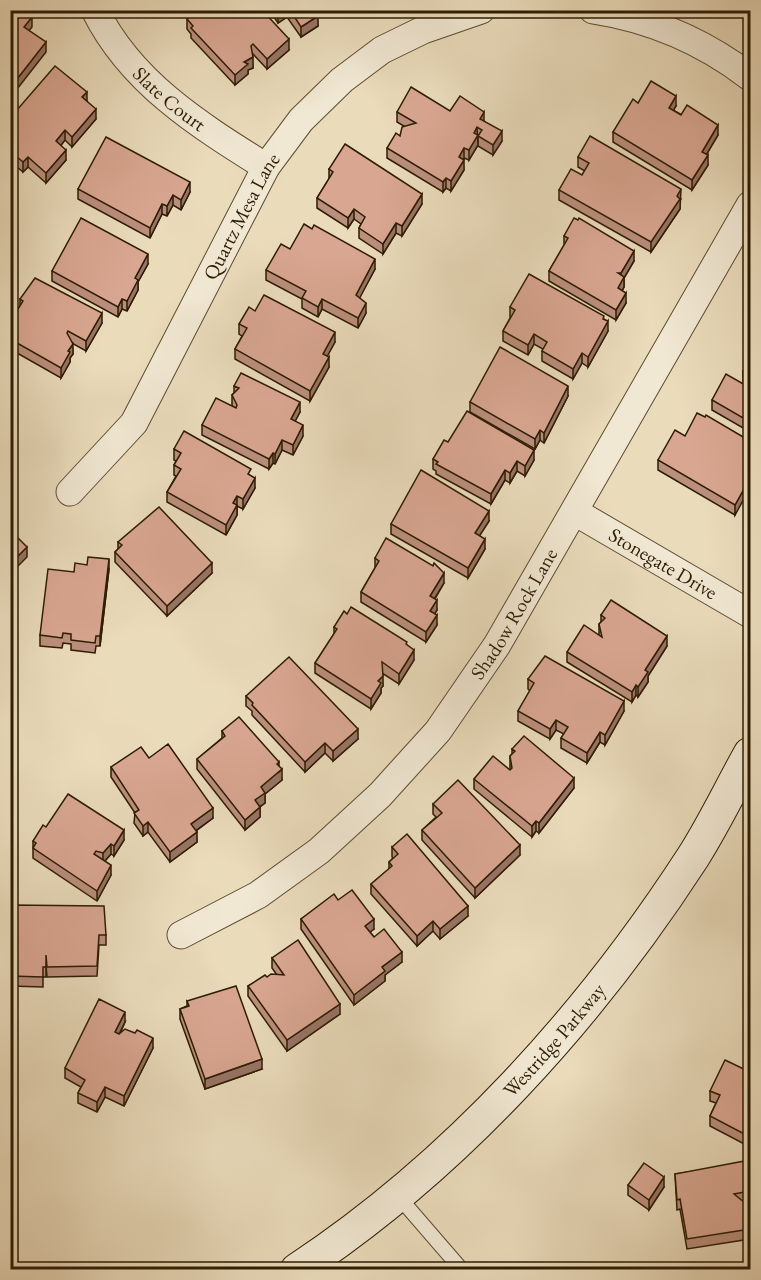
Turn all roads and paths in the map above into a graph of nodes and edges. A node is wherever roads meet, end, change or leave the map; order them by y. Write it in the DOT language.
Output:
graph roads {
  1 [pos="94,10"];
  2 [pos="481,10"];
  3 [pos="593,10"];
  4 [pos="750,76"];
  5 [pos="266,167"];
  6 [pos="750,205"];
  7 [pos="70,492"];
  8 [pos="575,512"];
  9 [pos="750,614"];
  10 [pos="750,754"];
  11 [pos="181,935"];
  12 [pos="398,1196"];
  13 [pos="297,1269"];
  14 [pos="462,1269"];
  1 -- 5 [label="street, Slate Court"];
  2 -- 5 [label="street, Quartz Mesa Lane"];
  3 -- 4 [label="street"];
  5 -- 7 [label="street, Quartz Mesa Lane"];
  6 -- 8 [label="street, Shadow Rock Lane"];
  8 -- 9 [label="street, Stonegate Drive"];
  8 -- 11 [label="street, Shadow Rock Lane"];
  10 -- 12 [label="street, Westridge Parkway"];
  12 -- 13 [label="street, Westridge Parkway"];
  12 -- 14 [label="lane"];
}
